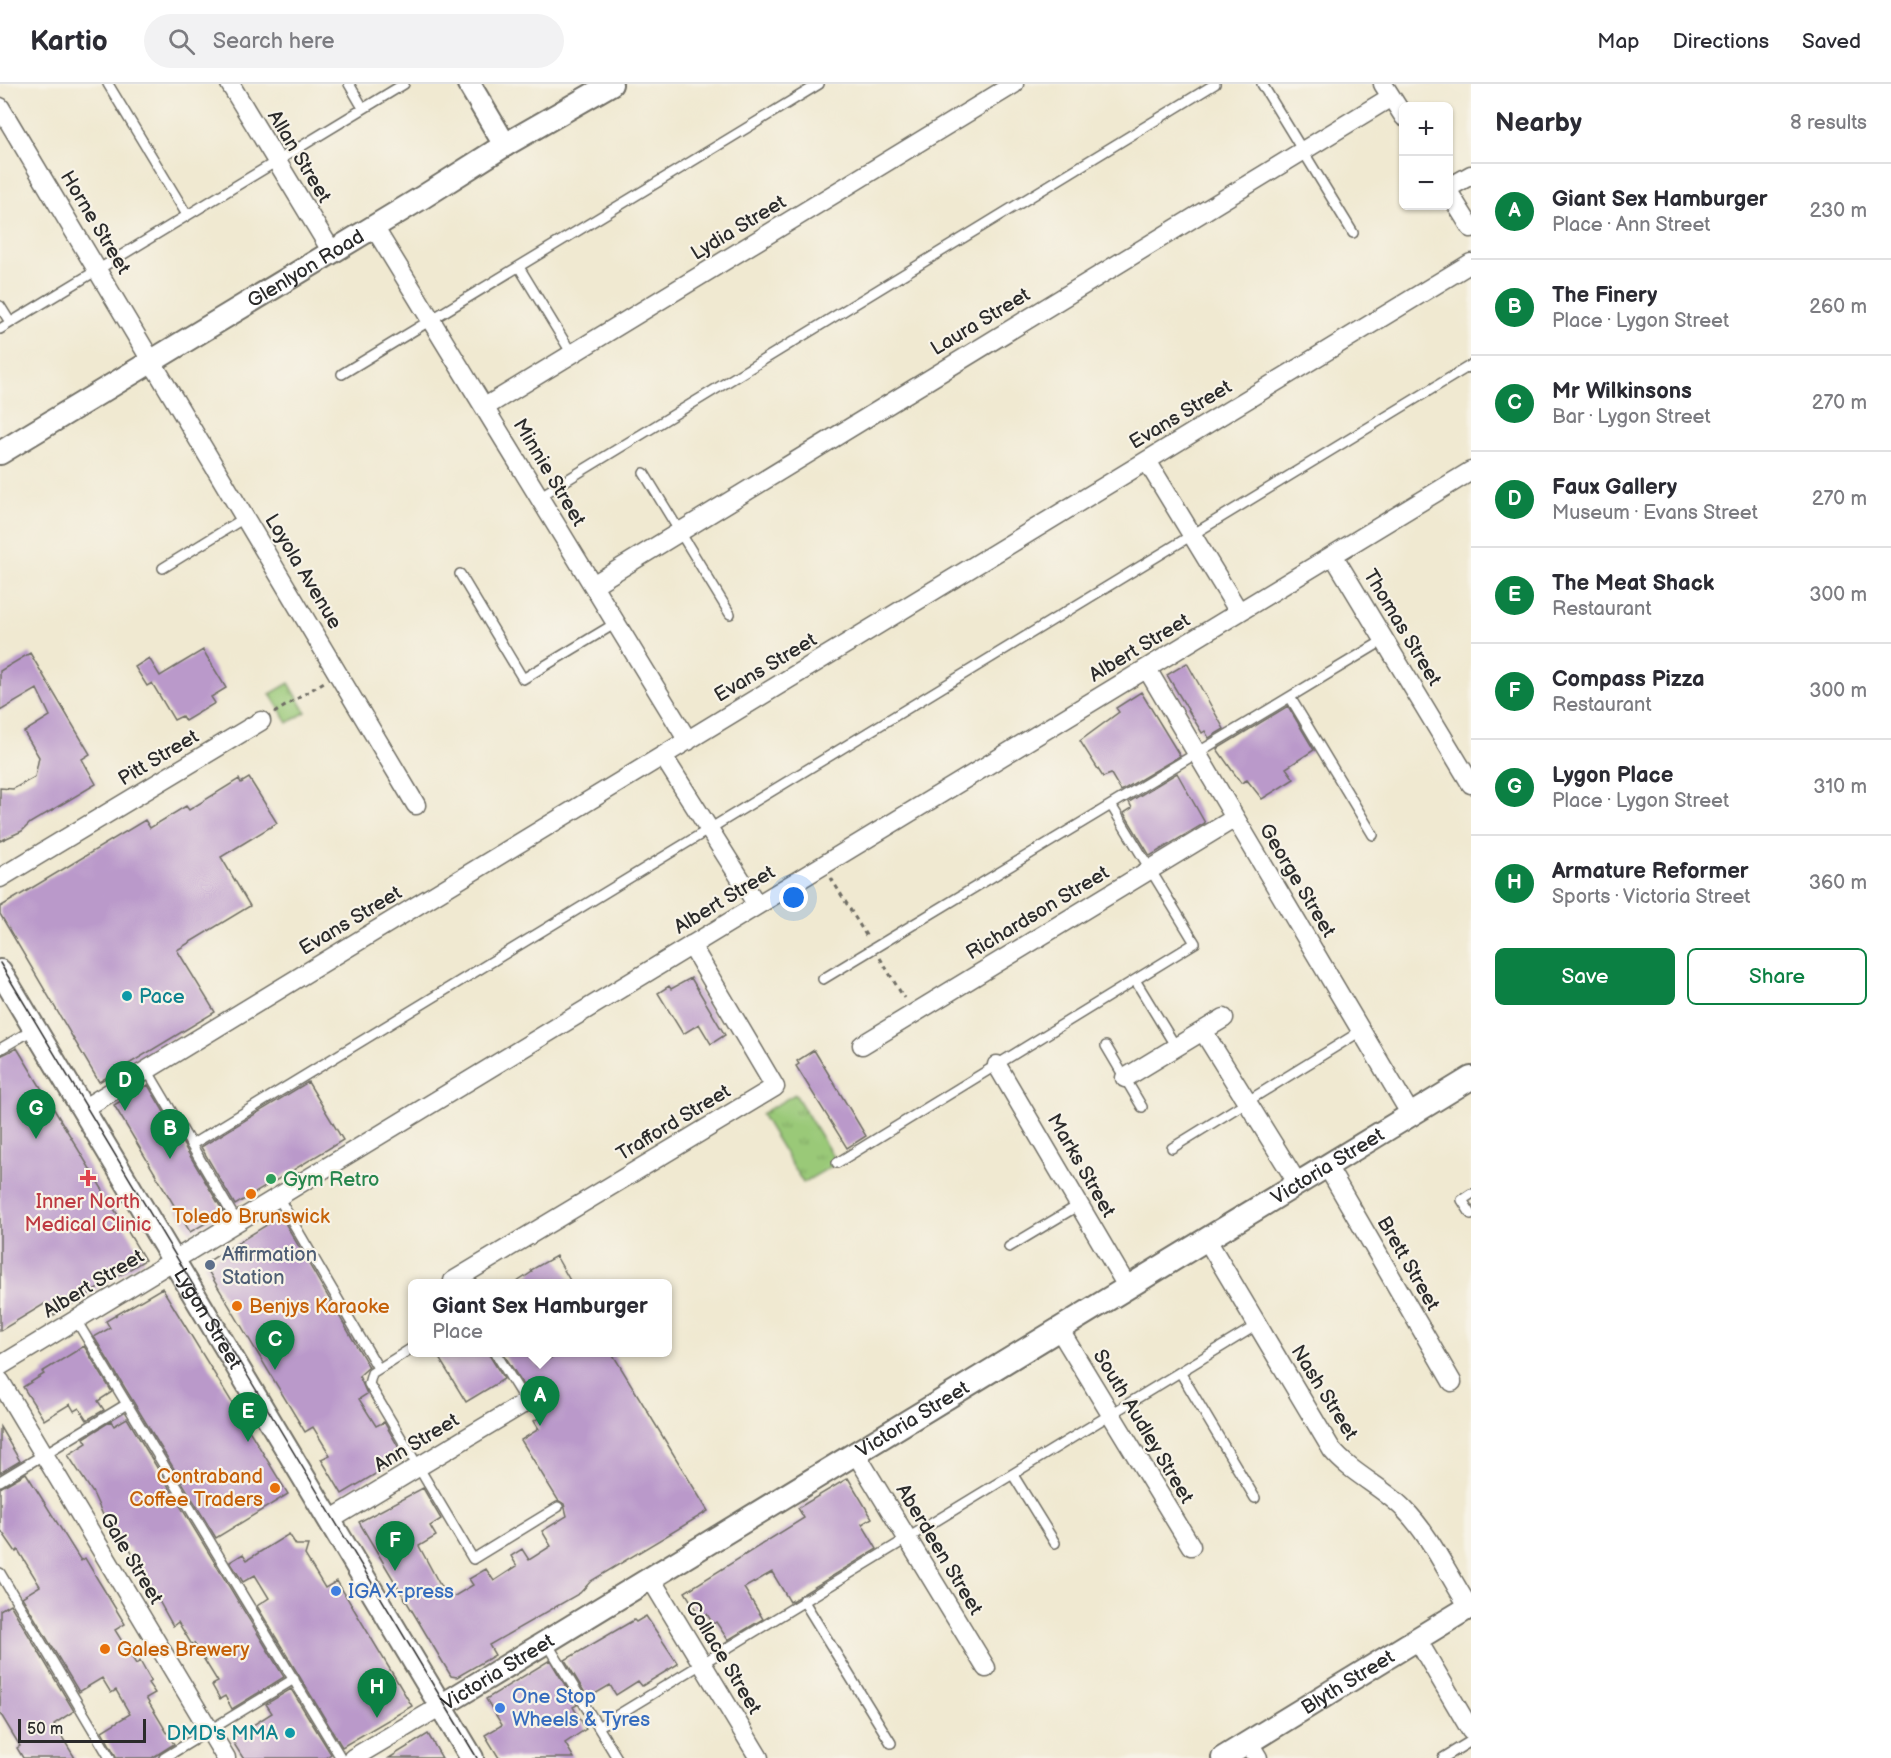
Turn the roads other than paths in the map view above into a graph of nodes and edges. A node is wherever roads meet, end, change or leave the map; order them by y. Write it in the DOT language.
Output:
graph roads {
  1 [pos="108,84"];
  2 [pos="230,84"];
  3 [pos="349,84"];
  4 [pos="404,84"];
  5 [pos="469,84"];
  6 [pos="611,84"];
  7 [pos="819,84"];
  8 [pos="1014,84"];
  9 [pos="1215,84"];
  10 [pos="1262,84"];
  11 [pos="1387,90"];
  12 [pos="0,107"];
  13 [pos="363,108"];
  14 [pos="1399,109"];
  15 [pos="505,145"];
  16 [pos="1303,151"];
  17 [pos="276,161"];
  18 [pos="1471,175"];
  19 [pos="1453,186"];
  20 [pos="1453,196"];
  21 [pos="187,215"];
  22 [pos="374,227"];
  23 [pos="1471,228"];
  24 [pos="1353,233"];
  25 [pos="332,252"];
  26 [pos="1471,263"];
  27 [pos="519,267"];
  28 [pos="98,269"];
  29 [pos="0,306"];
  30 [pos="432,321"];
  31 [pos="10,322"];
  32 [pos="0,329"];
  33 [pos="572,354"];
  34 [pos="151,362"];
  35 [pos="1471,365"];
  36 [pos="342,374"];
  37 [pos="485,407"];
  38 [pos="0,453"];
  39 [pos="1147,461"];
  40 [pos="1471,471"];
  41 [pos="644,473"];
  42 [pos="539,497"];
  43 [pos="246,517"];
  44 [pos="680,531"];
  45 [pos="1192,535"];
  46 [pos="1333,555"];
  47 [pos="163,568"];
  48 [pos="460,574"];
  49 [pos="593,585"];
  50 [pos="1239,612"];
  51 [pos="730,614"];
  52 [pos="616,623"];
  53 [pos="1384,640"];
  54 [pos="1147,669"];
  55 [pos="1290,697"];
  56 [pos="261,721"];
  57 [pos="688,741"];
  58 [pos="1197,753"];
  59 [pos="663,756"];
  60 [pos="1471,784"];
  61 [pos="416,805"];
  62 [pos="1111,805"];
  63 [pos="1235,818"];
  64 [pos="710,829"];
  65 [pos="1373,835"];
  66 [pos="1151,870"];
  67 [pos="0,878"];
  68 [pos="758,905"];
  69 [pos="692,945"];
  70 [pos="0,971"];
  71 [pos="823,979"];
  72 [pos="1135,980"];
  73 [pos="1224,1018"];
  74 [pos="35,1029"];
  75 [pos="1203,1031"];
  76 [pos="1361,1031"];
  77 [pos="862,1045"];
  78 [pos="1106,1046"];
  79 [pos="1176,1047"];
  80 [pos="0,1050"];
  81 [pos="997,1065"];
  82 [pos="147,1070"];
  83 [pos="1125,1078"];
  84 [pos="1471,1078"];
  85 [pos="1246,1102"];
  86 [pos="1142,1107"];
  87 [pos="83,1109"];
  88 [pos="1411,1115"];
  89 [pos="191,1145"];
  90 [pos="1172,1148"];
  91 [pos="837,1163"];
  92 [pos="1327,1166"];
  93 [pos="1298,1184"];
  94 [pos="1471,1194"];
  95 [pos="278,1197"];
  96 [pos="1079,1205"];
  97 [pos="1471,1214"];
  98 [pos="237,1222"];
  99 [pos="1207,1240"];
  100 [pos="1010,1247"];
  101 [pos="173,1261"];
  102 [pos="459,1279"];
  103 [pos="1128,1288"];
  104 [pos="76,1320"];
  105 [pos="1257,1325"];
  106 [pos="1059,1329"];
  107 [pos="408,1350"];
  108 [pos="498,1357"];
  109 [pos="0,1366"];
  110 [pos="378,1368"];
  111 [pos="1180,1372"];
  112 [pos="0,1381"];
  113 [pos="1452,1382"];
  114 [pos="526,1402"];
  115 [pos="127,1404"];
  116 [pos="1110,1414"];
  117 [pos="44,1454"];
  118 [pos="856,1454"];
  119 [pos="418,1467"];
  120 [pos="1013,1475"];
  121 [pos="0,1481"];
  122 [pos="1255,1498"];
  123 [pos="558,1507"];
  124 [pos="330,1520"];
  125 [pos="907,1538"];
  126 [pos="1055,1543"];
  127 [pos="1191,1546"];
  128 [pos="0,1573"];
  129 [pos="651,1580"];
  130 [pos="803,1600"];
  131 [pos="1470,1606"];
  132 [pos="1417,1639"];
  133 [pos="547,1643"];
  134 [pos="701,1663"];
  135 [pos="987,1668"];
  136 [pos="294,1679"];
  137 [pos="441,1706"];
  138 [pos="598,1727"];
  139 [pos="209,1731"];
  140 [pos="1471,1731"];
  141 [pos="1471,1741"];
  142 [pos="891,1743"];
  143 [pos="1253,1750"];
  144 [pos="110,1758"];
  145 [pos="164,1758"];
  146 [pos="226,1758"];
  147 [pos="341,1758"];
  148 [pos="353,1758"];
  149 [pos="472,1758"];
  150 [pos="617,1758"];
  151 [pos="759,1758"];
  152 [pos="1223,1758"];
  153 [pos="1443,1758"];
  1 -- 21 [label="lane"];
  2 -- 17 [label="street, Allan Street"];
  3 -- 13 [label="lane"];
  4 -- 13 [label="lane"];
  5 -- 15 [label="street"];
  6 -- 15 [label="street, Glenlyon Road"];
  7 -- 27 [label="lane"];
  8 -- 33 [label="street, Lydia Street"];
  9 -- 42 [label="lane"];
  10 -- 16 [label="lane"];
  11 -- 14 [label="street"];
  11 -- 16 [label="street, Laura Street"];
  12 -- 28 [label="street, Horne Street"];
  13 -- 17 [label="lane"];
  15 -- 22 [label="street, Glenlyon Road"];
  16 -- 24 [label="lane"];
  16 -- 44 [label="street, Laura Street"];
  17 -- 21 [label="lane"];
  17 -- 25 [label="street, Allan Street"];
  18 -- 19 [label="street"];
  20 -- 23 [label="street"];
  21 -- 28 [label="lane"];
  22 -- 25 [label="street, Glenlyon Road"];
  22 -- 30 [label="street, Minnie Street"];
  25 -- 34 [label="street, Glenlyon Road"];
  26 -- 39 [label="street, Evans Street"];
  27 -- 30 [label="lane"];
  27 -- 33 [label="lane"];
  28 -- 31 [label="lane"];
  28 -- 34 [label="street, Horne Street"];
  29 -- 31 [label="lane"];
  30 -- 36 [label="lane"];
  30 -- 37 [label="street, Minnie Street"];
  31 -- 32 [label="lane"];
  33 -- 37 [label="street, Lydia Street"];
  34 -- 38 [label="street, Glenlyon Road"];
  34 -- 43 [label="street, Loyola Avenue"];
  35 -- 45 [label="lane"];
  37 -- 42 [label="street, Minnie Street"];
  39 -- 45 [label="street"];
  39 -- 57 [label="street, Evans Street"];
  40 -- 46 [label="street, Albert Street"];
  41 -- 44 [label="lane"];
  42 -- 49 [label="street, Minnie Street"];
  43 -- 47 [label="lane"];
  43 -- 61 [label="street, Loyola Avenue"];
  44 -- 49 [label="street, Laura Street"];
  44 -- 51 [label="lane"];
  45 -- 50 [label="street"];
  45 -- 64 [label="lane"];
  46 -- 50 [label="street, Albert Street"];
  46 -- 53 [label="street, Thomas Street"];
  48 -- 52 [label="lane"];
  49 -- 52 [label="street, Minnie Street"];
  50 -- 54 [label="street, Albert Street"];
  52 -- 57 [label="street, Minnie Street"];
  53 -- 55 [label="lane"];
  53 -- 60 [label="street, Thomas Street"];
  54 -- 58 [label="street, George Street"];
  54 -- 68 [label="street, Albert Street"];
  55 -- 58 [label="lane"];
  55 -- 65 [label="lane"];
  56 -- 67 [label="street, Pitt Street"];
  57 -- 59 [label="street, Evans Street"];
  58 -- 62 [label="lane"];
  58 -- 63 [label="street, George Street"];
  59 -- 64 [label="street"];
  59 -- 82 [label="street, Evans Street"];
  62 -- 66 [label="lane"];
  62 -- 71 [label="lane"];
  63 -- 66 [label="street, Richardson Street"];
  63 -- 76 [label="street, George Street"];
  64 -- 68 [label="street"];
  64 -- 89 [label="lane"];
  66 -- 72 [label="lane"];
  66 -- 77 [label="street, Richardson Street"];
  68 -- 69 [label="street, Albert Street"];
  69 -- 95 [label="street, Albert Street"];
  69 -- 102 [label="street, Trafford Street"];
  70 -- 74 [label="street, Lygon Street"];
  72 -- 79 [label="lane"];
  72 -- 81 [label="lane"];
  73 -- 75 [label="street"];
  74 -- 80 [label="lane"];
  74 -- 87 [label="street, Lygon Street"];
  75 -- 79 [label="street"];
  75 -- 85 [label="street"];
  76 -- 85 [label="lane"];
  76 -- 88 [label="street, George Street"];
  78 -- 83 [label="lane"];
  79 -- 83 [label="street"];
  81 -- 91 [label="lane"];
  81 -- 96 [label="street, Marks Street"];
  82 -- 87 [label="street, Evans Street"];
  82 -- 89 [label="lane"];
  83 -- 86 [label="lane"];
  84 -- 88 [label="street, Victoria Street"];
  85 -- 90 [label="lane"];
  85 -- 93 [label="street"];
  87 -- 101 [label="street, Lygon Street"];
  88 -- 92 [label="street, Victoria Street"];
  89 -- 98 [label="lane"];
  92 -- 93 [label="street, Victoria Street"];
  92 -- 113 [label="street, Brett Street"];
  93 -- 99 [label="street, Victoria Street"];
  94 -- 97 [label="lane"];
  95 -- 98 [label="street, Albert Street"];
  95 -- 110 [label="lane"];
  96 -- 100 [label="lane"];
  96 -- 103 [label="street, Marks Street"];
  98 -- 101 [label="street, Albert Street"];
  99 -- 103 [label="street, Victoria Street"];
  99 -- 105 [label="street, Nash Street"];
  101 -- 104 [label="street, Albert Street"];
  101 -- 124 [label="street, Lygon Street"];
  103 -- 106 [label="street, Victoria Street"];
  104 -- 109 [label="street, Albert Street"];
  104 -- 115 [label="lane"];
  105 -- 111 [label="lane"];
  105 -- 131 [label="street, Nash Street"];
  106 -- 116 [label="street, South Audley Street"];
  106 -- 118 [label="street, Victoria Street"];
  107 -- 110 [label="lane"];
  108 -- 114 [label="lane"];
  110 -- 119 [label="lane"];
  111 -- 116 [label="lane"];
  111 -- 122 [label="lane"];
  112 -- 117 [label="street, Gale Street"];
  114 -- 119 [label="street, Ann Street"];
  115 -- 117 [label="lane"];
  115 -- 136 [label="lane"];
  116 -- 120 [label="lane"];
  116 -- 127 [label="street, South Audley Street"];
  117 -- 121 [label="lane"];
  117 -- 139 [label="street, Gale Street"];
  118 -- 125 [label="street, Aberdeen Street"];
  118 -- 129 [label="street, Victoria Street"];
  119 -- 123 [label="lane"];
  119 -- 124 [label="street, Ann Street"];
  120 -- 125 [label="lane"];
  120 -- 126 [label="lane"];
  124 -- 137 [label="street, Lygon Street"];
  125 -- 130 [label="lane"];
  125 -- 135 [label="street, Aberdeen Street"];
  128 -- 144 [label="lane"];
  129 -- 133 [label="street, Victoria Street"];
  129 -- 134 [label="street, Collace Street"];
  130 -- 134 [label="lane"];
  130 -- 142 [label="lane"];
  131 -- 132 [label="street, Blyth Street"];
  132 -- 140 [label="street"];
  132 -- 143 [label="street, Blyth Street"];
  133 -- 137 [label="street, Victoria Street"];
  133 -- 138 [label="lane"];
  134 -- 138 [label="lane"];
  134 -- 151 [label="street, Collace Street"];
  136 -- 139 [label="lane"];
  136 -- 147 [label="lane"];
  137 -- 148 [label="street, Victoria Street"];
  137 -- 149 [label="street, Lygon Street"];
  138 -- 150 [label="lane"];
  139 -- 145 [label="lane"];
  139 -- 146 [label="street, Gale Street"];
  141 -- 153 [label="lane"];
  143 -- 152 [label="street, Blyth Street"];
}
